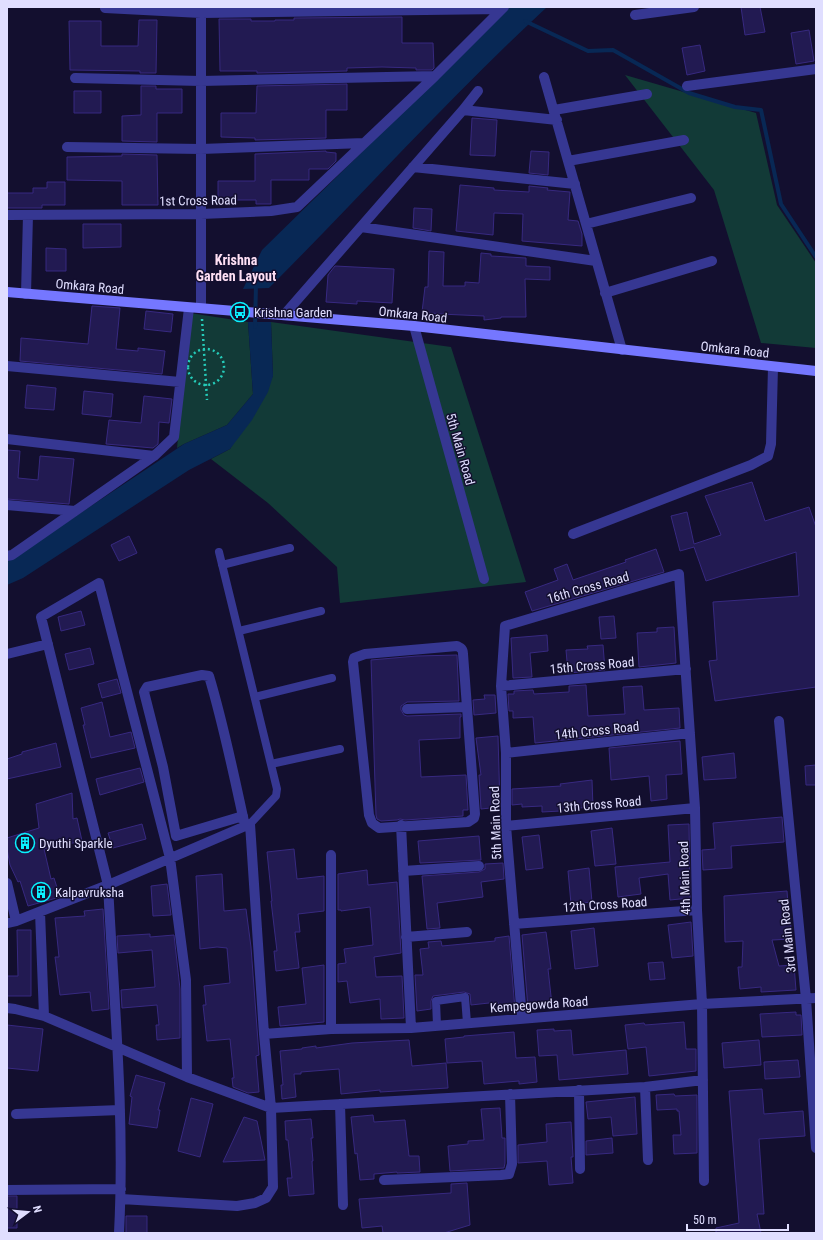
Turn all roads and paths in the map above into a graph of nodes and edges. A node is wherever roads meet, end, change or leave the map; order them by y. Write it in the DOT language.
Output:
graph roads {
  1 [pos="694,7"];
  2 [pos="105,8"];
  3 [pos="503,8"];
  4 [pos="201,10"];
  5 [pos="635,15"];
  6 [pos="816,69"];
  7 [pos="435,76"];
  8 [pos="544,77"];
  9 [pos="75,78"];
  10 [pos="201,81"];
  11 [pos="687,86"];
  12 [pos="478,91"];
  13 [pos="647,94"];
  14 [pos="463,110"];
  15 [pos="554,110"];
  16 [pos="557,120"];
  17 [pos="684,140"];
  18 [pos="364,143"];
  19 [pos="67,147"];
  20 [pos="201,149"];
  21 [pos="568,161"];
  22 [pos="413,167"];
  23 [pos="575,184"];
  24 [pos="690,198"];
  25 [pos="201,214"];
  26 [pos="7,215"];
  27 [pos="28,215"];
  28 [pos="586,224"];
  29 [pos="361,227"];
  30 [pos="596,261"];
  31 [pos="712,261"];
  32 [pos="7,292"];
  33 [pos="605,293"];
  34 [pos="26,294"];
  35 [pos="189,308"];
  36 [pos="201,308"];
  37 [pos="284,316"];
  38 [pos="414,326"];
  39 [pos="204,348"];
  40 [pos="622,350"];
  41 [pos="7,366"];
  42 [pos="773,367"];
  43 [pos="816,371"];
  44 [pos="180,382"];
  45 [pos="206,385"];
  46 [pos="207,400"];
  47 [pos="7,439"];
  48 [pos="154,456"];
  49 [pos="7,505"];
  50 [pos="74,511"];
  51 [pos="573,534"];
  52 [pos="290,548"];
  53 [pos="219,552"];
  54 [pos="7,556"];
  55 [pos="222,565"];
  56 [pos="679,574"];
  57 [pos="484,579"];
  58 [pos="321,611"];
  59 [pos="505,626"];
  60 [pos="239,631"];
  61 [pos="48,644"];
  62 [pos="7,654"];
  63 [pos="686,669"];
  64 [pos="332,678"];
  65 [pos="501,686"];
  66 [pos="255,697"];
  67 [pos="466,707"];
  68 [pos="406,709"];
  69 [pos="779,721"];
  70 [pos="690,734"];
  71 [pos="340,748"];
  72 [pos="506,753"];
  73 [pos="271,764"];
  74 [pos="695,808"];
  75 [pos="246,822"];
  76 [pos="401,825"];
  77 [pos="506,826"];
  78 [pos="331,855"];
  79 [pos="170,858"];
  80 [pos="479,866"];
  81 [pos="403,871"];
  82 [pos="7,883"];
  83 [pos="108,885"];
  84 [pos="697,910"];
  85 [pos="40,912"];
  86 [pos="12,922"];
  87 [pos="514,924"];
  88 [pos="467,932"];
  89 [pos="406,937"];
  90 [pos="811,999"];
  91 [pos="702,1004"];
  92 [pos="7,1008"];
  93 [pos="44,1016"];
  94 [pos="522,1018"];
  95 [pos="467,1023"];
  96 [pos="438,1025"];
  97 [pos="411,1028"];
  98 [pos="331,1029"];
  99 [pos="264,1034"];
  100 [pos="117,1047"];
  101 [pos="187,1077"];
  102 [pos="703,1080"];
  103 [pos="645,1086"];
  104 [pos="579,1090"];
  105 [pos="510,1094"];
  106 [pos="340,1104"];
  107 [pos="271,1108"];
  108 [pos="120,1110"];
  109 [pos="16,1114"];
  110 [pos="816,1148"];
  111 [pos="648,1160"];
  112 [pos="580,1169"];
  113 [pos="384,1180"];
  114 [pos="704,1181"];
  115 [pos="121,1189"];
  116 [pos="7,1190"];
  117 [pos="121,1200"];
  118 [pos="343,1205"];
  119 [pos="119,1233"];
  1 -- 5 [label="street"];
  2 -- 4 [label="street"];
  3 -- 4 [label="street"];
  3 -- 7 [label="street, 1st Cross Road"];
  4 -- 10 [label="street"];
  6 -- 11 [label="street"];
  7 -- 10 [label="street"];
  7 -- 18 [label="street, 1st Cross Road"];
  8 -- 15 [label="street"];
  9 -- 10 [label="street"];
  10 -- 20 [label="street"];
  12 -- 14 [label="street"];
  13 -- 15 [label="street"];
  14 -- 16 [label="street"];
  14 -- 22 [label="street"];
  15 -- 16 [label="street"];
  16 -- 21 [label="street"];
  17 -- 21 [label="street"];
  18 -- 20 [label="street"];
  18 -- 25 [label="street, 1st Cross Road"];
  19 -- 20 [label="street"];
  20 -- 25 [label="street"];
  21 -- 23 [label="street"];
  22 -- 23 [label="street"];
  22 -- 29 [label="street"];
  23 -- 28 [label="street"];
  24 -- 28 [label="street"];
  25 -- 27 [label="street, 1st Cross Road"];
  25 -- 36 [label="street"];
  26 -- 27 [label="street, 1st Cross Road"];
  27 -- 34 [label="street"];
  28 -- 30 [label="street"];
  29 -- 30 [label="street"];
  29 -- 37 [label="street"];
  30 -- 33 [label="street"];
  31 -- 33 [label="street"];
  32 -- 34 [label="street, Omkara Road"];
  33 -- 40 [label="street"];
  34 -- 35 [label="street, Omkara Road"];
  35 -- 36 [label="street, Omkara Road"];
  35 -- 44 [label="street"];
  36 -- 37 [label="street, Omkara Road"];
  36 -- 39 [label="path"];
  37 -- 38 [label="street, Omkara Road"];
  38 -- 40 [label="street, Omkara Road"];
  38 -- 57 [label="street, 5th Main Road"];
  39 -- 45 [label="path"];
  39 -- 45 [label="path"];
  39 -- 45 [label="path"];
  40 -- 42 [label="street, Omkara Road"];
  41 -- 44 [label="street"];
  42 -- 43 [label="street, Omkara Road"];
  42 -- 51 [label="street"];
  44 -- 48 [label="street"];
  45 -- 46 [label="path"];
  47 -- 48 [label="street"];
  48 -- 50 [label="street"];
  49 -- 50 [label="street"];
  50 -- 54 [label="street"];
  52 -- 55 [label="lane"];
  53 -- 55 [label="lane"];
  55 -- 60 [label="lane"];
  56 -- 59 [label="street, 16th Cross Road"];
  56 -- 63 [label="street, 4th Main Road"];
  58 -- 60 [label="lane"];
  59 -- 65 [label="street, 5th Main Road"];
  60 -- 66 [label="lane"];
  61 -- 62 [label="street"];
  61 -- 79 [label="street"];
  61 -- 83 [label="street"];
  63 -- 65 [label="street, 15th Cross Road"];
  63 -- 70 [label="street, 4th Main Road"];
  64 -- 66 [label="lane"];
  65 -- 72 [label="street, 5th Main Road"];
  66 -- 73 [label="lane"];
  67 -- 68 [label="street"];
  67 -- 76 [label="street"];
  67 -- 76 [label="street"];
  69 -- 90 [label="street, 3rd Main Road"];
  70 -- 72 [label="street, 14th Cross Road"];
  70 -- 74 [label="street, 4th Main Road"];
  71 -- 73 [label="lane"];
  72 -- 77 [label="street, 5th Main Road"];
  73 -- 75 [label="lane"];
  74 -- 77 [label="street, 13th Cross Road"];
  74 -- 84 [label="street, 4th Main Road"];
  75 -- 75 [label="street"];
  75 -- 79 [label="street"];
  75 -- 99 [label="street"];
  76 -- 81 [label="street"];
  77 -- 87 [label="street, 5th Main Road"];
  78 -- 98 [label="street"];
  79 -- 83 [label="street"];
  79 -- 101 [label="street"];
  80 -- 81 [label="street"];
  81 -- 89 [label="street"];
  82 -- 86 [label="street"];
  83 -- 85 [label="street"];
  83 -- 100 [label="street"];
  84 -- 87 [label="street, 12th Cross Road"];
  84 -- 91 [label="street, 4th Main Road"];
  85 -- 86 [label="street"];
  85 -- 93 [label="street"];
  87 -- 94 [label="street, 5th Main Road"];
  88 -- 89 [label="street"];
  89 -- 97 [label="street"];
  90 -- 91 [label="street, Kempegowda Road"];
  90 -- 110 [label="street, 3rd Main Road"];
  91 -- 94 [label="street, Kempegowda Road"];
  91 -- 102 [label="street, 4th Main Road"];
  92 -- 93 [label="street"];
  93 -- 100 [label="street"];
  94 -- 95 [label="street, Kempegowda Road"];
  95 -- 96 [label="street, Kempegowda Road"];
  95 -- 96 [label="lane"];
  96 -- 97 [label="street, Kempegowda Road"];
  97 -- 98 [label="street, Kempegowda Road"];
  98 -- 99 [label="street, Kempegowda Road"];
  99 -- 107 [label="street"];
  100 -- 101 [label="street"];
  100 -- 108 [label="street"];
  101 -- 107 [label="street"];
  102 -- 103 [label="street"];
  102 -- 114 [label="street, 4th Main Road"];
  103 -- 104 [label="street"];
  103 -- 111 [label="street"];
  104 -- 105 [label="street"];
  104 -- 112 [label="street"];
  105 -- 106 [label="street"];
  105 -- 113 [label="street"];
  106 -- 107 [label="street"];
  106 -- 118 [label="street"];
  107 -- 117 [label="street"];
  108 -- 109 [label="street"];
  108 -- 115 [label="street"];
  115 -- 116 [label="street"];
  115 -- 117 [label="street"];
  117 -- 119 [label="street"];
}
